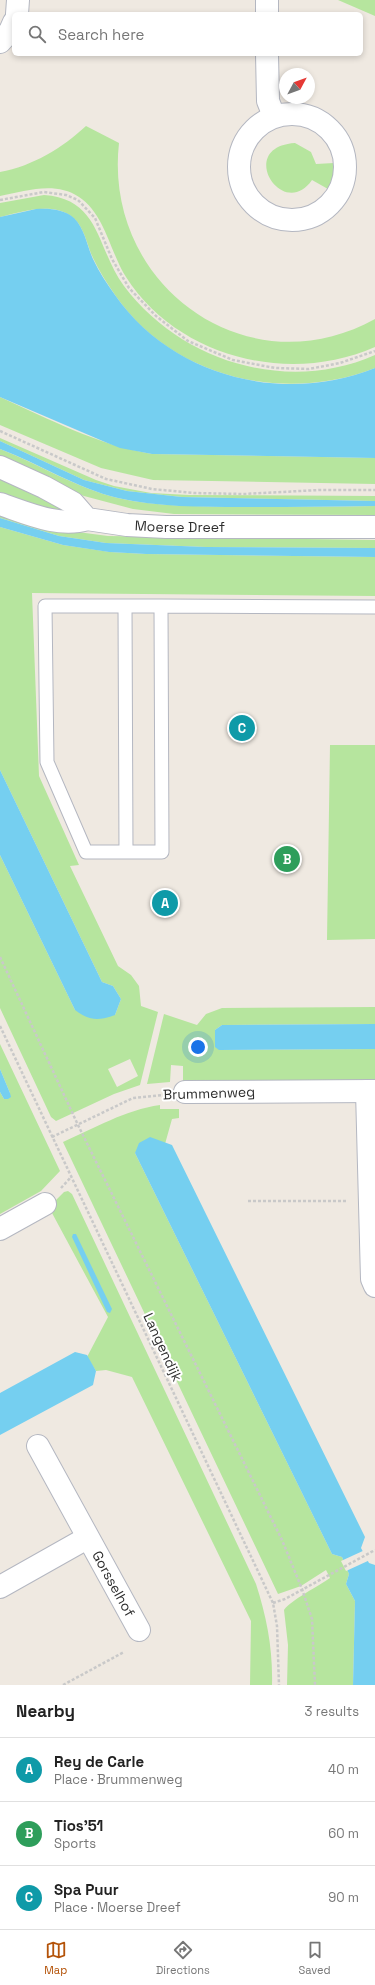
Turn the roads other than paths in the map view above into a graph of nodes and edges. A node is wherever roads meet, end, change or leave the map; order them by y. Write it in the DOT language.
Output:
graph roads {
  1 [pos="18,0"];
  2 [pos="267,0"];
  3 [pos="17,12"];
  4 [pos="267,12"];
  5 [pos="12,26"];
  6 [pos="0,42"];
  7 [pos="268,56"];
  8 [pos="274,116"];
  9 [pos="0,467"];
  10 [pos="0,504"];
  11 [pos="87,519"];
  12 [pos="375,527"];
  13 [pos="125,606"];
  14 [pos="161,606"];
  15 [pos="375,607"];
  16 [pos="126,852"];
  17 [pos="371,1091"];
  18 [pos="185,1092"];
  19 [pos="45,1204"];
  20 [pos="0,1229"];
  21 [pos="375,1286"];
  22 [pos="38,1446"];
  23 [pos="87,1538"];
  24 [pos="0,1587"];
  25 [pos="139,1630"];
  1 -- 3 [label="street"];
  2 -- 4 [label="street"];
  5 -- 6 [label="street"];
  7 -- 8 [label="street"];
  8 -- 8 [label="street"];
  9 -- 11 [label="street"];
  10 -- 11 [label="street, Moerse Dreef"];
  11 -- 12 [label="street, Moerse Dreef"];
  13 -- 14 [label="lane"];
  13 -- 16 [label="lane"];
  13 -- 16 [label="lane"];
  14 -- 15 [label="lane"];
  14 -- 16 [label="lane"];
  17 -- 18 [label="street, Brummenweg"];
  17 -- 21 [label="street"];
  19 -- 20 [label="street"];
  22 -- 23 [label="street, Gorsselhof"];
  23 -- 24 [label="street, Gorsselhof"];
  23 -- 25 [label="street, Gorsselhof"];
}
